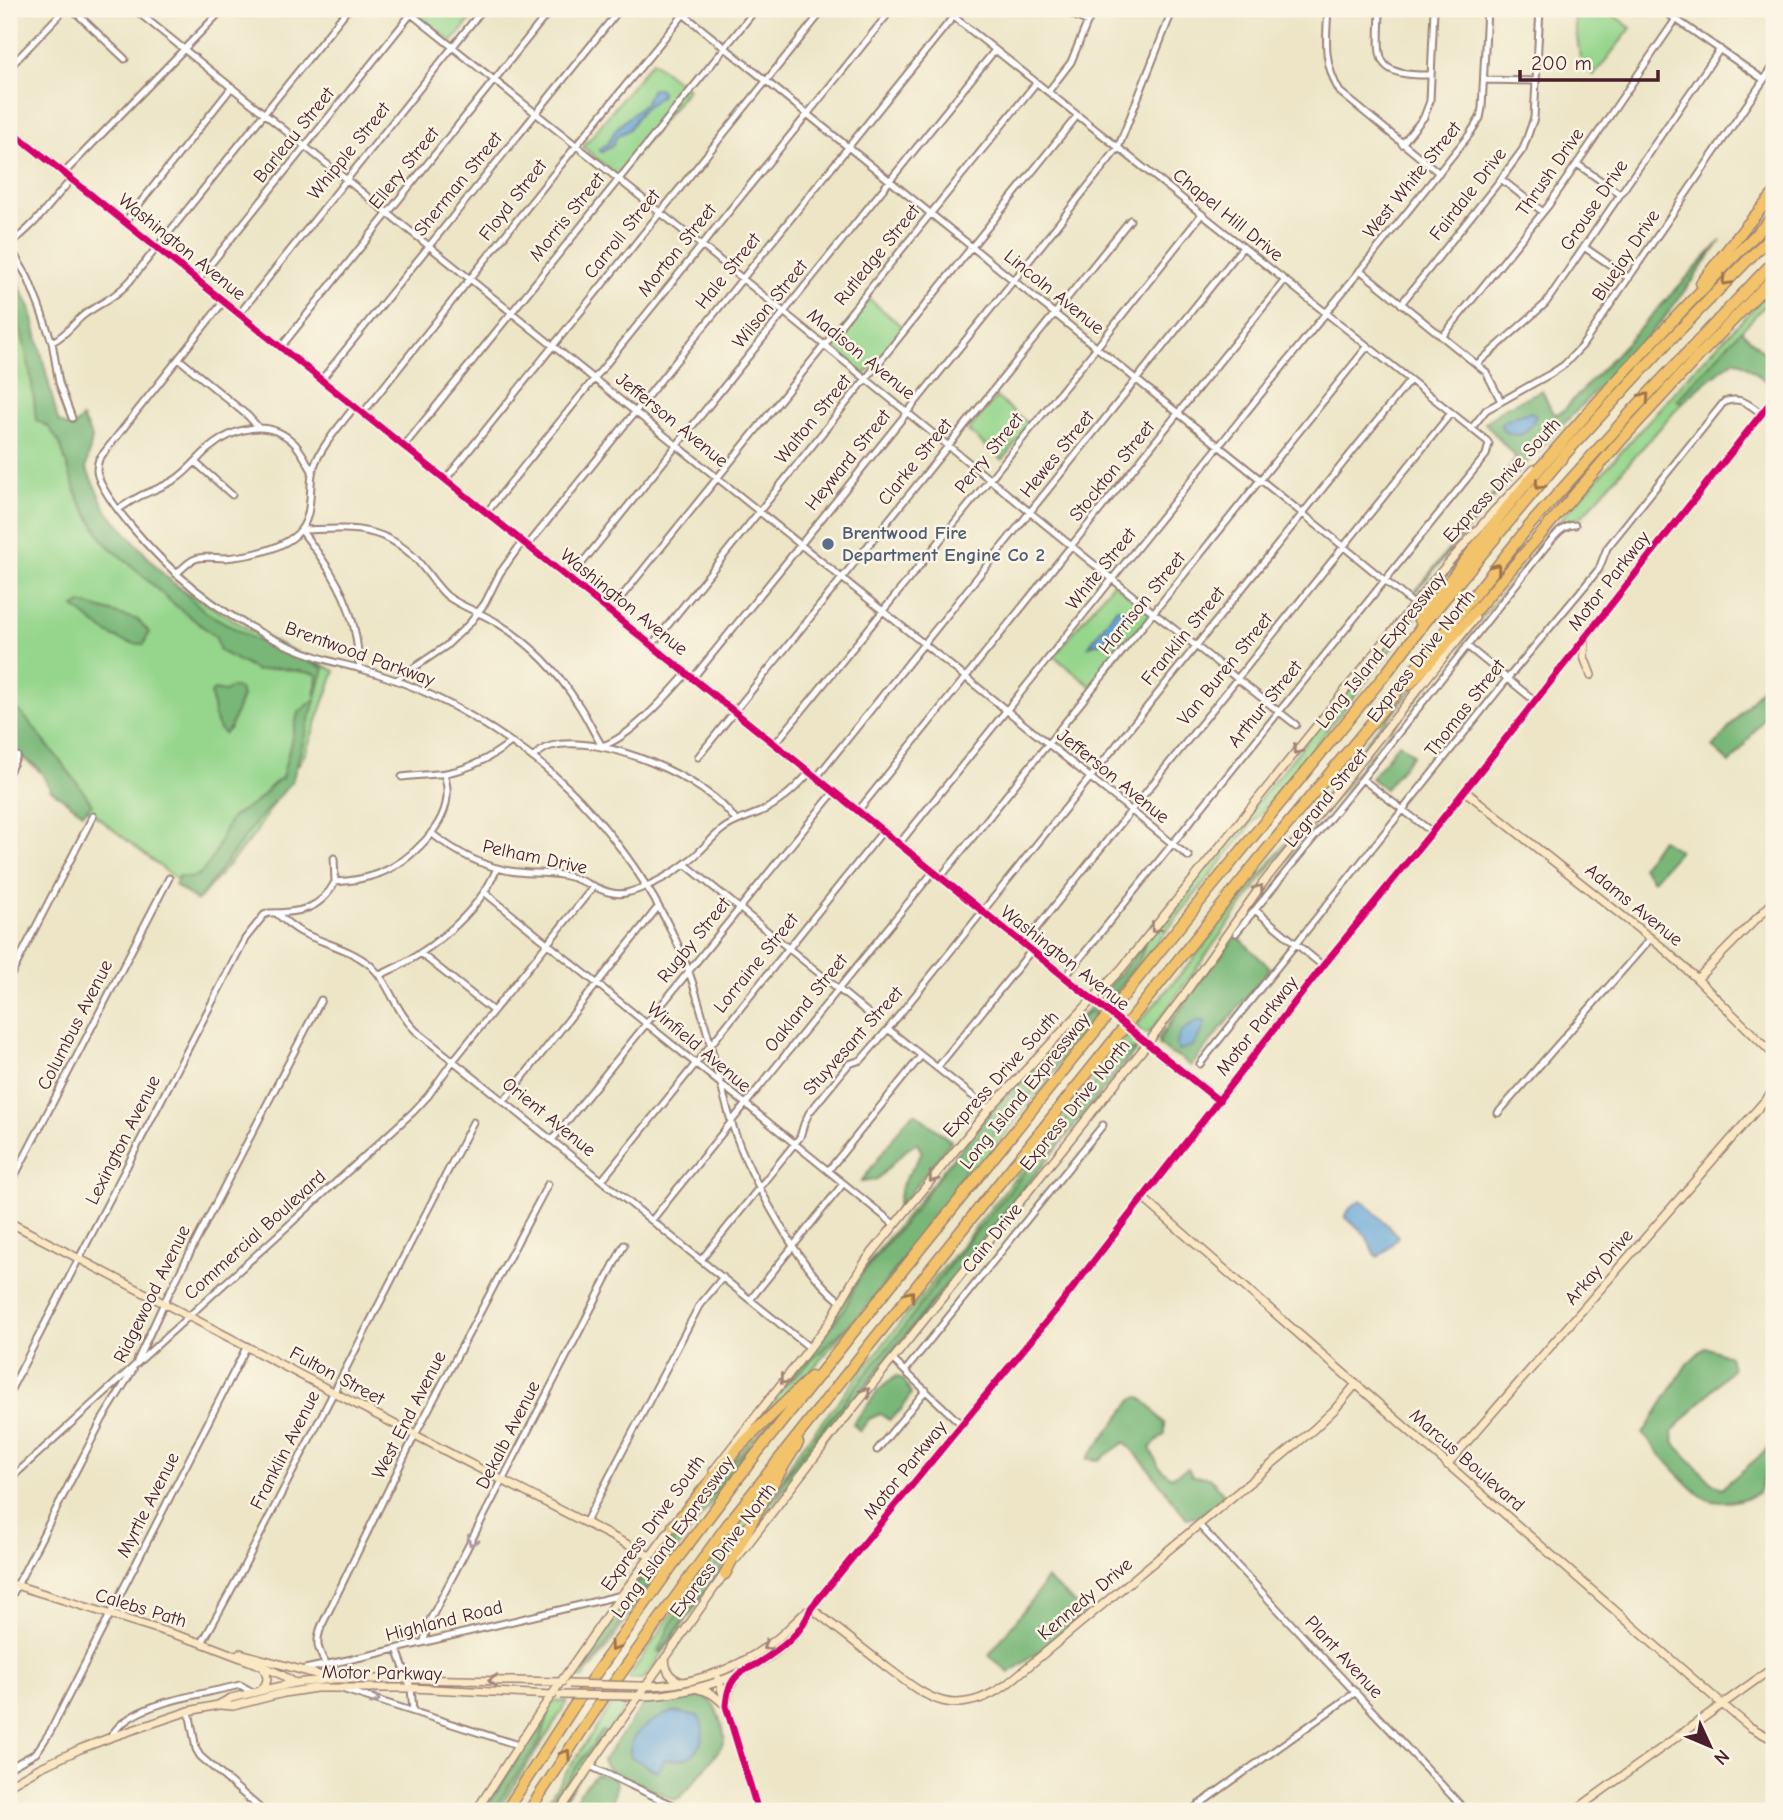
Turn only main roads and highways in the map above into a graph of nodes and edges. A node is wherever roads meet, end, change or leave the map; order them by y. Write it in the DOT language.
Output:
graph roads {
  1 [pos="1764,9"];
  2 [pos="1774,16"];
  3 [pos="9,129"];
  4 [pos="1774,194"];
  5 [pos="1774,216"];
  6 [pos="1774,233"];
  7 [pos="1774,261"];
  8 [pos="1774,277"];
  9 [pos="1774,283"];
  10 [pos="1752,299"];
  11 [pos="1661,333"];
  12 [pos="1774,398"];
  13 [pos="1565,439"];
  14 [pos="1498,584"];
  15 [pos="1586,637"];
  16 [pos="1388,671"];
  17 [pos="1591,675"];
  18 [pos="1392,698"];
  19 [pos="1465,791"];
  20 [pos="1774,901"];
  21 [pos="1697,979"];
  22 [pos="1093,1000"];
  23 [pos="1148,1043"];
  24 [pos="1774,1055"];
  25 [pos="1774,1090"];
  26 [pos="1219,1101"];
  27 [pos="1143,1198"];
  28 [pos="9,1222"];
  29 [pos="878,1301"];
  30 [pos="867,1348"];
  31 [pos="1356,1384"];
  32 [pos="1447,1465"];
  33 [pos="673,1526"];
  34 [pos="650,1556"];
  35 [pos="725,1574"];
  36 [pos="13,1584"];
  37 [pos="811,1608"];
  38 [pos="212,1647"];
  39 [pos="665,1658"];
  40 [pos="262,1666"];
  41 [pos="1774,1667"];
  42 [pos="716,1673"];
  43 [pos="740,1673"];
  44 [pos="334,1679"];
  45 [pos="683,1682"];
  46 [pos="719,1682"];
  47 [pos="294,1683"];
  48 [pos="565,1683"];
  49 [pos="642,1686"];
  50 [pos="304,1689"];
  51 [pos="698,1689"];
  52 [pos="256,1693"];
  53 [pos="531,1694"];
  54 [pos="556,1695"];
  55 [pos="636,1696"];
  56 [pos="1722,1704"];
  57 [pos="218,1705"];
  58 [pos="726,1706"];
  59 [pos="540,1712"];
  60 [pos="1774,1740"];
  61 [pos="9,1785"];
  62 [pos="476,1811"];
  63 [pos="506,1811"];
  64 [pos="529,1811"];
  65 [pos="560,1811"];
  66 [pos="758,1811"];
  67 [pos="1574,1811"];
  1 -- 2 [label="main road"];
  3 -- 22 [label="main road, Washington Avenue"];
  4 -- 11 [label="highway"];
  5 -- 11 [label="highway, Express Drive South"];
  6 -- 16 [label="highway, Long Island Expressway, one-way"];
  18 -- 7 [label="highway, Long Island Expressway, one-way"];
  8 -- 10 [label="highway, Express Drive North"];
  9 -- 10 [label="highway"];
  10 -- 14 [label="highway, Express Drive North"];
  11 -- 13 [label="highway, Express Drive South"];
  12 -- 15 [label="main road, Motor Parkway"];
  13 -- 16 [label="highway"];
  13 -- 22 [label="main road, Express Drive South, one-way"];
  14 -- 18 [label="highway"];
  23 -- 14 [label="main road, Express Drive North, one-way"];
  15 -- 17 [label="main road"];
  15 -- 19 [label="main road, Motor Parkway"];
  16 -- 29 [label="highway, Long Island Expressway"];
  30 -- 18 [label="highway, Long Island Expressway, one-way"];
  19 -- 21 [label="main road, Adams Avenue"];
  19 -- 26 [label="main road, Motor Parkway"];
  20 -- 21 [label="main road"];
  21 -- 24 [label="main road, Adams Avenue"];
  22 -- 23 [label="main road, Washington Avenue, bridge"];
  22 -- 33 [label="main road, Express Drive South, one-way"];
  23 -- 26 [label="main road, Washington Avenue"];
  35 -- 23 [label="main road, Express Drive North, one-way"];
  25 -- 32 [label="main road, Arkay Drive"];
  26 -- 27 [label="main road, Motor Parkway"];
  27 -- 31 [label="main road, Marcus Boulevard"];
  27 -- 37 [label="main road, Motor Parkway"];
  28 -- 34 [label="main road, Fulton Street"];
  29 -- 33 [label="highway"];
  29 -- 63 [label="highway, Long Island Expressway, one-way"];
  30 -- 35 [label="highway"];
  64 -- 30 [label="highway, Long Island Expressway, one-way"];
  31 -- 32 [label="main road, Marcus Boulevard"];
  31 -- 37 [label="main road, Kennedy Drive"];
  32 -- 56 [label="main road, Marcus Boulevard"];
  33 -- 34 [label="main road, Express Drive South"];
  34 -- 48 [label="main road, Express Drive South"];
  35 -- 39 [label="main road, Express Drive North"];
  36 -- 38 [label="main road, Calebs Path"];
  37 -- 42 [label="main road, Motor Parkway, one-way"];
  37 -- 43 [label="main road, Motor Parkway"];
  38 -- 40 [label="main road, Calebs Path"];
  38 -- 44 [label="main road"];
  39 -- 45 [label="main road"];
  39 -- 49 [label="main road, Express Drive North"];
  40 -- 47 [label="main road, Calebs Path"];
  40 -- 52 [label="main road"];
  41 -- 56 [label="main road"];
  42 -- 45 [label="main road, Motor Parkway"];
  42 -- 46 [label="main road"];
  43 -- 46 [label="main road, Motor Parkway"];
  43 -- 58 [label="main road"];
  44 -- 47 [label="main road, Motor Parkway"];
  48 -- 44 [label="main road, Motor Parkway, one-way"];
  45 -- 49 [label="main road, Motor Parkway"];
  46 -- 51 [label="main road, Motor Parkway"];
  46 -- 58 [label="main road"];
  47 -- 50 [label="main road, Calebs Path"];
  47 -- 52 [label="main road, Motor Parkway"];
  48 -- 49 [label="main road, Motor Parkway, bridge"];
  48 -- 54 [label="main road, Express Drive South"];
  49 -- 55 [label="main road, Express Drive North"];
  50 -- 53 [label="main road, Motor Parkway"];
  50 -- 57 [label="main road, Motor Parkway"];
  51 -- 55 [label="main road, Motor Parkway"];
  51 -- 58 [label="main road"];
  52 -- 57 [label="main road, Motor Parkway"];
  53 -- 54 [label="main road, Motor Parkway"];
  53 -- 59 [label="main road"];
  54 -- 55 [label="main road, Motor Parkway, bridge"];
  54 -- 59 [label="main road, Express Drive South"];
  55 -- 65 [label="main road, Express Drive North"];
  56 -- 60 [label="main road, Marcus Boulevard"];
  56 -- 67 [label="main road"];
  57 -- 61 [label="main road, Motor Parkway"];
  58 -- 66 [label="main road"];
  59 -- 62 [label="main road, Express Drive South"];
}
